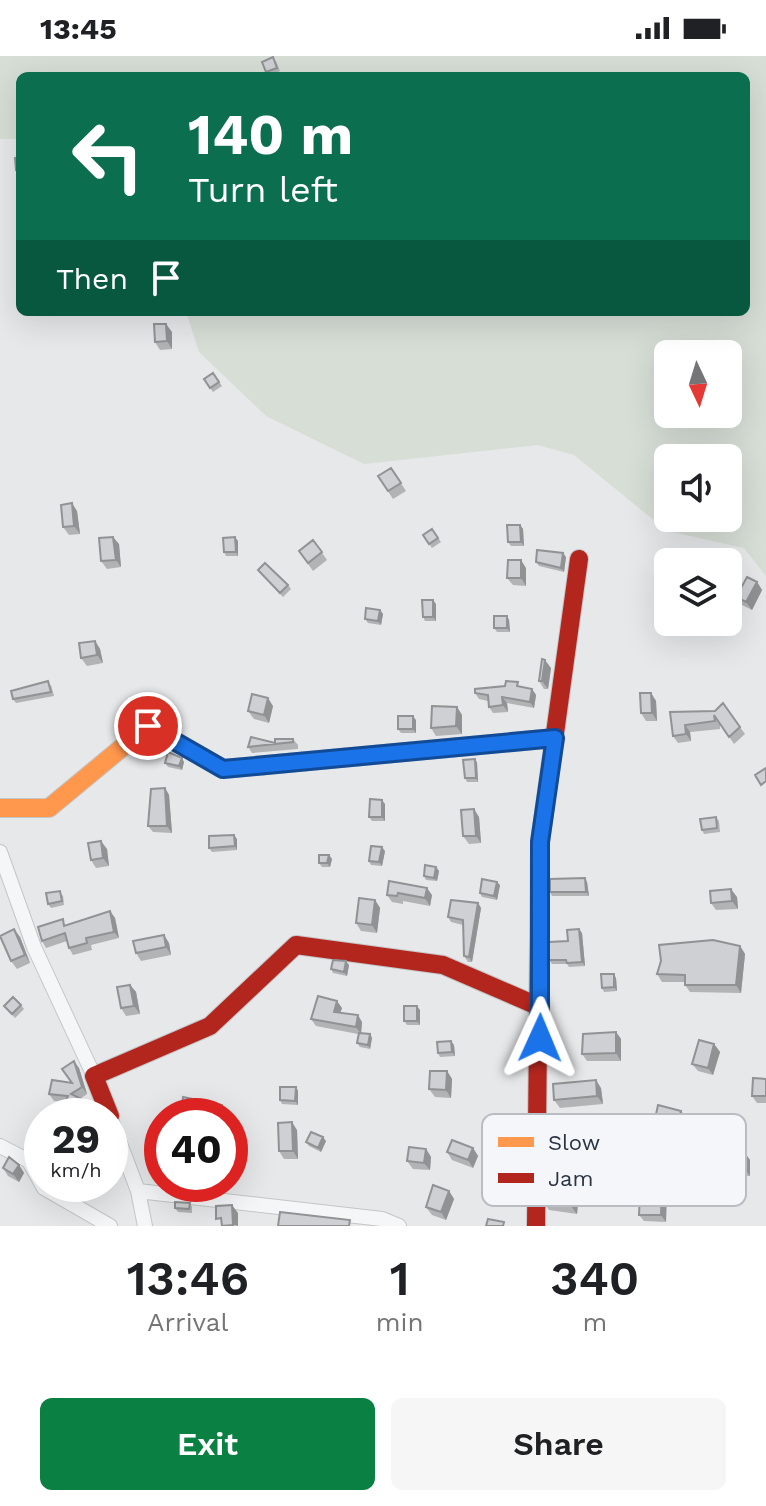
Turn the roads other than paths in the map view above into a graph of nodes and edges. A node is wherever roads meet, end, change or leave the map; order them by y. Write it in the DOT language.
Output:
graph roads {
  1 [pos="579,559"];
  2 [pos="555,738"];
  3 [pos="0,808"];
  4 [pos="0,852"];
  5 [pos="540,1007"];
  6 [pos="94,1076"];
  7 [pos="103,1098"];
  8 [pos="538,1114"];
  9 [pos="0,1146"];
  10 [pos="128,1165"];
  11 [pos="138,1191"];
  12 [pos="536,1206"];
  13 [pos="110,1226"];
  14 [pos="145,1226"];
  15 [pos="399,1226"];
  16 [pos="536,1226"];
  1 -- 2 [label="street"];
  2 -- 3 [label="street"];
  2 -- 5 [label="street"];
  4 -- 6 [label="street"];
  5 -- 6 [label="street"];
  5 -- 8 [label="street"];
  6 -- 7 [label="street"];
  9 -- 13 [label="street"];
  10 -- 11 [label="street"];
  11 -- 14 [label="street"];
  11 -- 15 [label="street"];
  12 -- 16 [label="street"];
}
